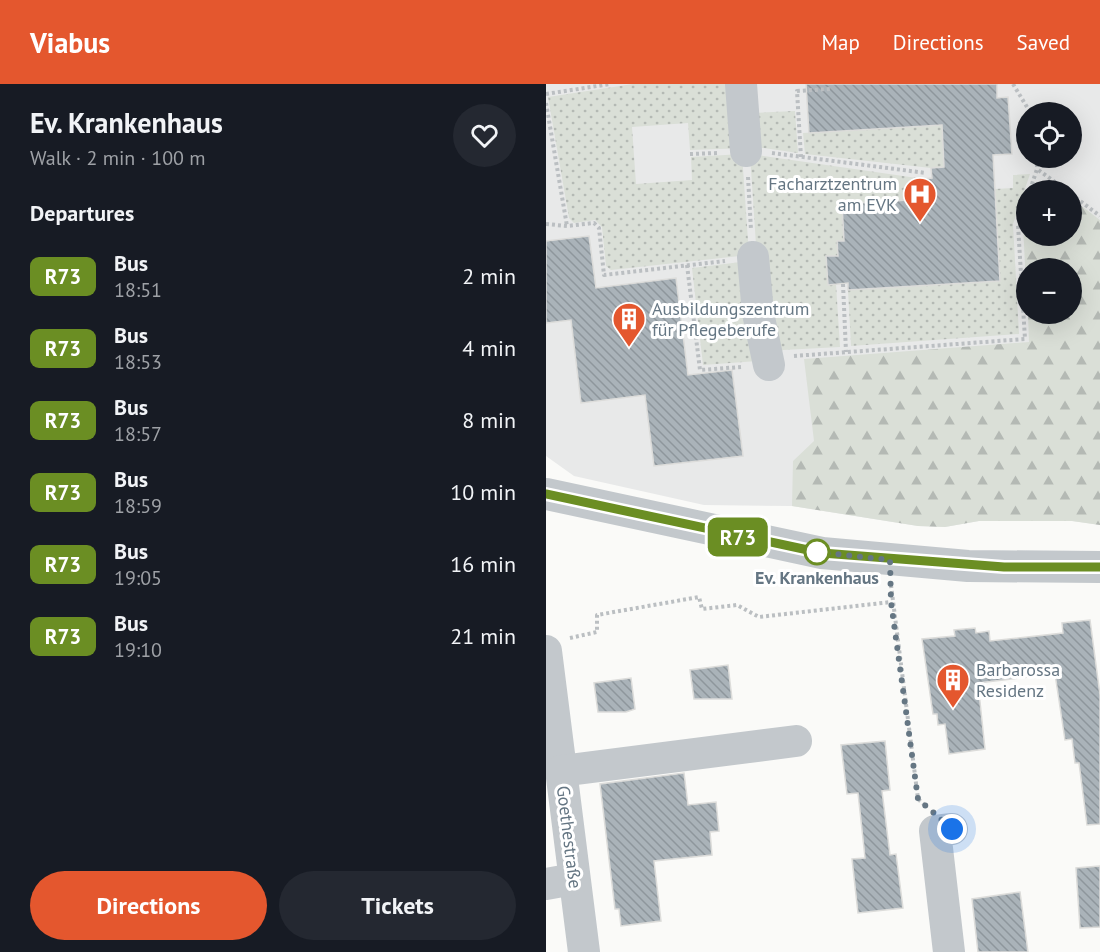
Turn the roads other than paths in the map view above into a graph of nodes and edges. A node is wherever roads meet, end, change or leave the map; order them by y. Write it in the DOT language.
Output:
graph roads {
  1 [pos="741,84"];
  2 [pos="754,152"];
  3 [pos="753,257"];
  4 [pos="769,365"];
  5 [pos="546,494"];
  6 [pos="1100,567"];
  7 [pos="556,645"];
  8 [pos="796,741"];
  9 [pos="561,771"];
  10 [pos="952,829"];
  11 [pos="560,882"];
  12 [pos="584,952"];
  13 [pos="949,952"];
  1 -- 2 [label="street"];
  3 -- 4 [label="street"];
  5 -- 6 [label="street"];
  7 -- 9 [label="street, Goethestraße"];
  8 -- 9 [label="street"];
  9 -- 11 [label="street, Goethestraße"];
  10 -- 13 [label="street"];
  11 -- 12 [label="street, Goethestraße"];
}
